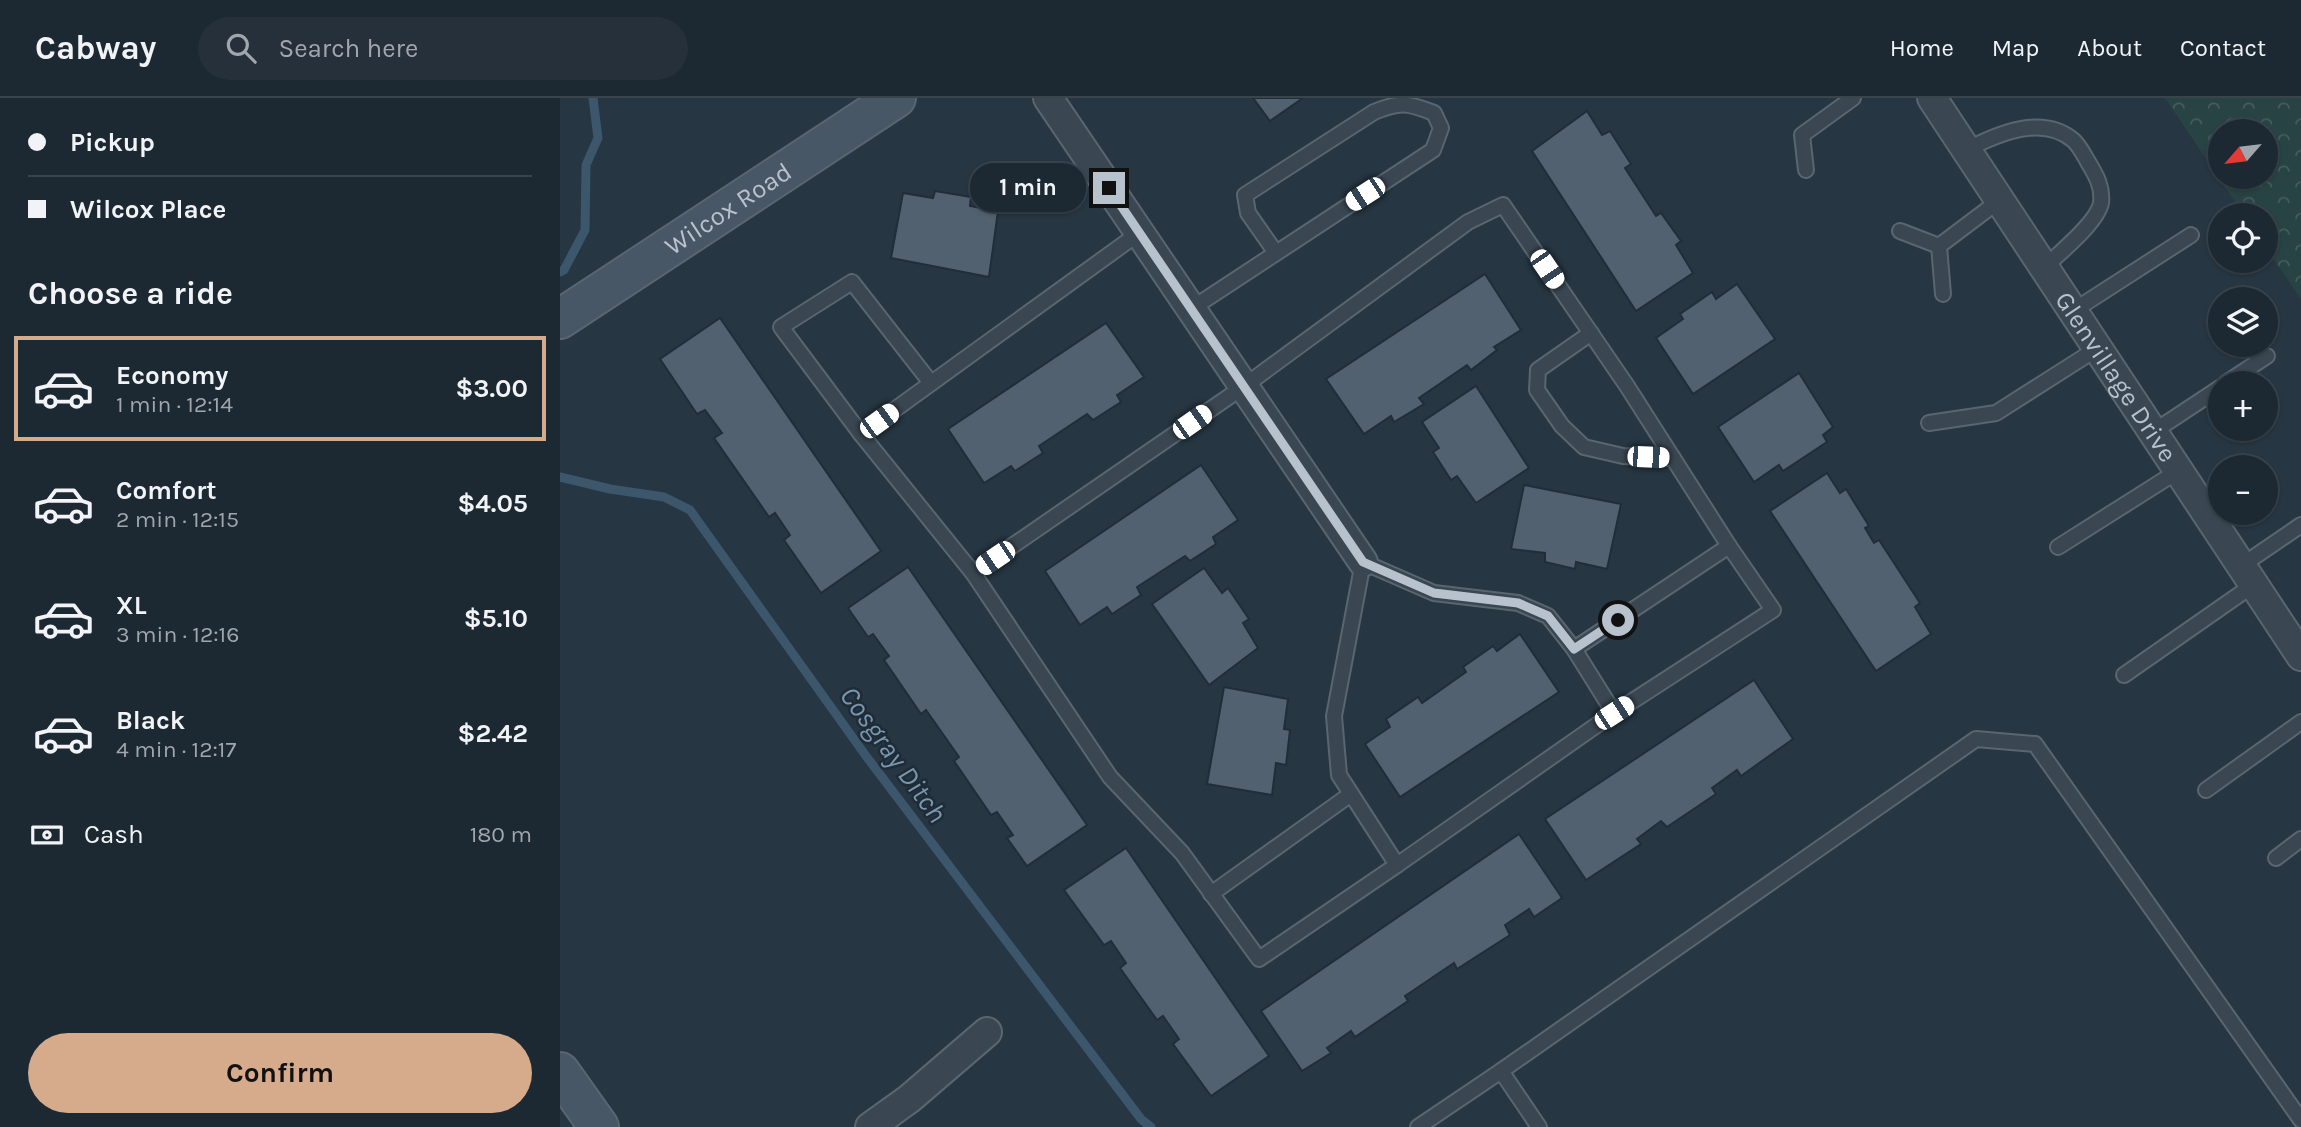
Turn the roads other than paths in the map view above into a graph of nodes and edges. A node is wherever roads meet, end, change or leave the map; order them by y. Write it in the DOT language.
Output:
graph roads {
  1 [pos="896,98"];
  2 [pos="1048,98"];
  3 [pos="1853,98"];
  4 [pos="1937,100"];
  5 [pos="1966,150"];
  6 [pos="1806,170"];
  7 [pos="2000,200"];
  8 [pos="1900,231"];
  9 [pos="1139,233"];
  10 [pos="2191,234"];
  11 [pos="1939,246"];
  12 [pos="1276,253"];
  13 [pos="2044,268"];
  14 [pos="1943,294"];
  15 [pos="1191,309"];
  16 [pos="2073,311"];
  17 [pos="560,319"];
  18 [pos="1591,333"];
  19 [pos="2098,348"];
  20 [pos="2265,357"];
  21 [pos="2244,371"];
  22 [pos="931,383"];
  23 [pos="1243,387"];
  24 [pos="2208,396"];
  25 [pos="1929,423"];
  26 [pos="2153,432"];
  27 [pos="861,434"];
  28 [pos="1672,457"];
  29 [pos="2178,471"];
  30 [pos="2301,525"];
  31 [pos="1729,546"];
  32 [pos="2058,547"];
  33 [pos="1363,562"];
  34 [pos="973,573"];
  35 [pos="2247,575"];
  36 [pos="1574,649"];
  37 [pos="2301,656"];
  38 [pos="2124,675"];
  39 [pos="1614,713"];
  40 [pos="2301,722"];
  41 [pos="2206,790"];
  42 [pos="1351,794"];
  43 [pos="2301,839"];
  44 [pos="2276,858"];
  45 [pos="1396,865"];
  46 [pos="1211,894"];
  47 [pos="987,1032"];
  48 [pos="1501,1070"];
  49 [pos="560,1072"];
  50 [pos="2301,1120"];
  51 [pos="599,1127"];
  52 [pos="870,1127"];
  53 [pos="1418,1127"];
  54 [pos="1539,1127"];
  1 -- 17 [label="street, Wilcox Road"];
  2 -- 9 [label="street"];
  3 -- 6 [label="lane"];
  4 -- 5 [label="street, Glenvillage Drive"];
  5 -- 7 [label="street, Glenvillage Drive"];
  5 -- 13 [label="lane"];
  7 -- 11 [label="lane"];
  7 -- 13 [label="street, Glenvillage Drive"];
  8 -- 11 [label="lane"];
  9 -- 15 [label="street"];
  9 -- 22 [label="lane"];
  10 -- 16 [label="lane"];
  11 -- 14 [label="lane"];
  12 -- 12 [label="lane"];
  12 -- 15 [label="lane"];
  13 -- 16 [label="street, Glenvillage Drive"];
  15 -- 23 [label="street"];
  16 -- 19 [label="street, Glenvillage Drive"];
  18 -- 23 [label="lane"];
  18 -- 28 [label="lane"];
  18 -- 28 [label="lane"];
  19 -- 25 [label="lane"];
  19 -- 26 [label="street, Glenvillage Drive"];
  20 -- 21 [label="lane"];
  22 -- 27 [label="lane"];
  22 -- 27 [label="lane"];
  23 -- 33 [label="street"];
  23 -- 34 [label="lane"];
  24 -- 26 [label="lane"];
  26 -- 29 [label="street, Glenvillage Drive"];
  27 -- 34 [label="lane"];
  28 -- 31 [label="lane"];
  29 -- 32 [label="lane"];
  29 -- 35 [label="street, Glenvillage Drive"];
  30 -- 35 [label="lane"];
  31 -- 36 [label="lane"];
  31 -- 39 [label="lane"];
  33 -- 36 [label="lane"];
  33 -- 42 [label="lane"];
  34 -- 46 [label="lane"];
  35 -- 37 [label="street, Glenvillage Drive"];
  35 -- 38 [label="lane"];
  36 -- 39 [label="lane"];
  39 -- 45 [label="lane"];
  40 -- 41 [label="lane"];
  42 -- 45 [label="lane"];
  42 -- 46 [label="lane"];
  43 -- 44 [label="lane"];
  45 -- 46 [label="lane"];
  47 -- 52 [label="street"];
  48 -- 50 [label="lane"];
  48 -- 53 [label="lane"];
  48 -- 54 [label="lane"];
  49 -- 51 [label="street"];
}
